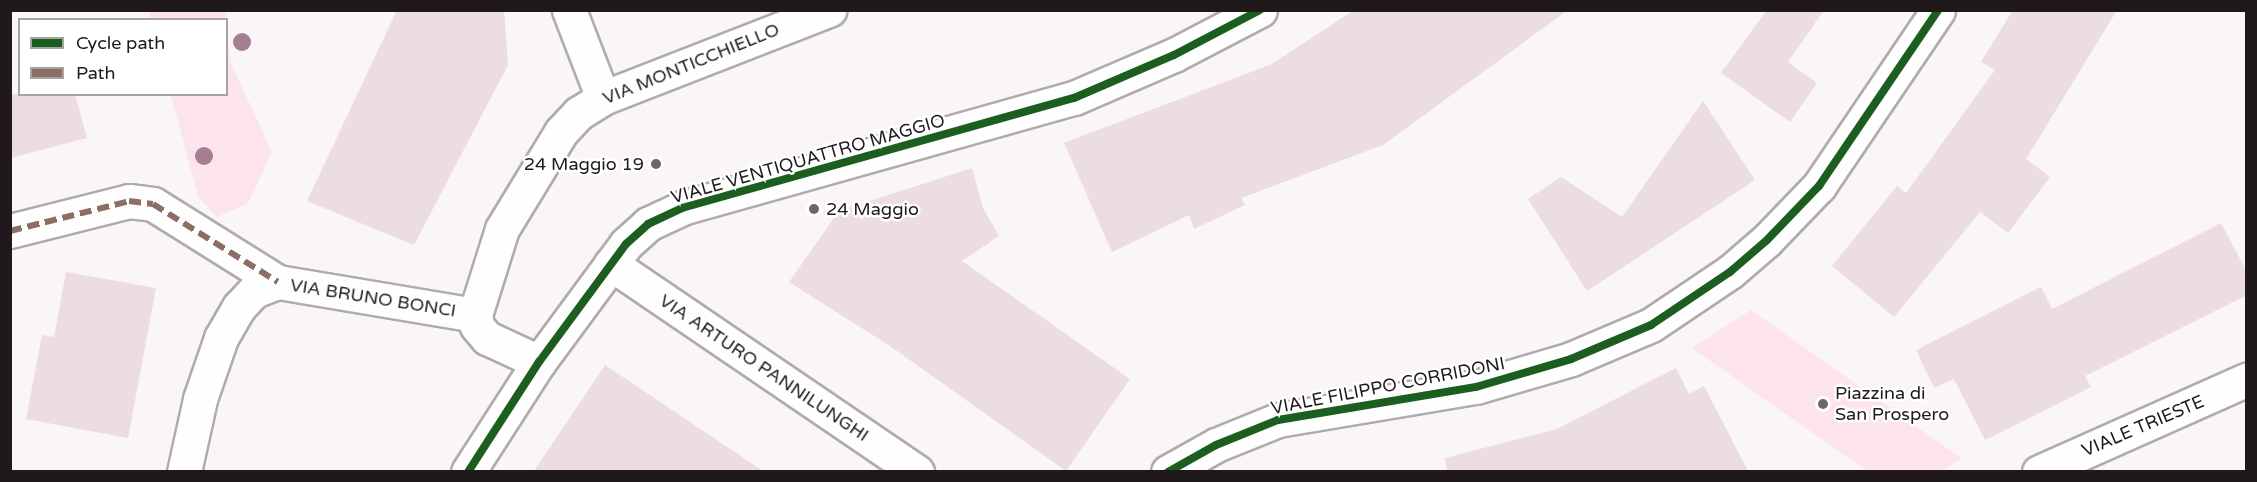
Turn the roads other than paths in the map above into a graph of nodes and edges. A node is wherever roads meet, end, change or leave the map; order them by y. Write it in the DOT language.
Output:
graph roads {
  1 [pos="569,10"];
  2 [pos="829,10"];
  3 [pos="1260,10"];
  4 [pos="1925,15"];
  5 [pos="603,98"];
  6 [pos="10,231"];
  7 [pos="611,264"];
  8 [pos="278,282"];
  9 [pos="475,315"];
  10 [pos="539,362"];
  11 [pos="2247,380"];
  12 [pos="184,471"];
  13 [pos="468,471"];
  14 [pos="916,471"];
  15 [pos="1168,471"];
  16 [pos="2039,471"];
  1 -- 5 [label="street"];
  2 -- 5 [label="street, VIA MONTICCHIELLO"];
  3 -- 7 [label="street, VIALE VENTIQUATTRO MAGGIO"];
  4 -- 15 [label="street, VIALE FILIPPO CORRIDONI"];
  5 -- 9 [label="street, VIA MONTICCHIELLO"];
  6 -- 8 [label="street"];
  7 -- 10 [label="street, VIALE VENTIQUATTRO MAGGIO"];
  7 -- 14 [label="street, VIA ARTURO PANNILUNGHI"];
  8 -- 9 [label="street, VIA BRUNO BONCI"];
  8 -- 12 [label="street, VIA BRUNO BONCI"];
  9 -- 10 [label="street"];
  10 -- 13 [label="street, VIALE VENTIQUATTRO MAGGIO"];
  11 -- 16 [label="street, VIALE TRIESTE"];
}
